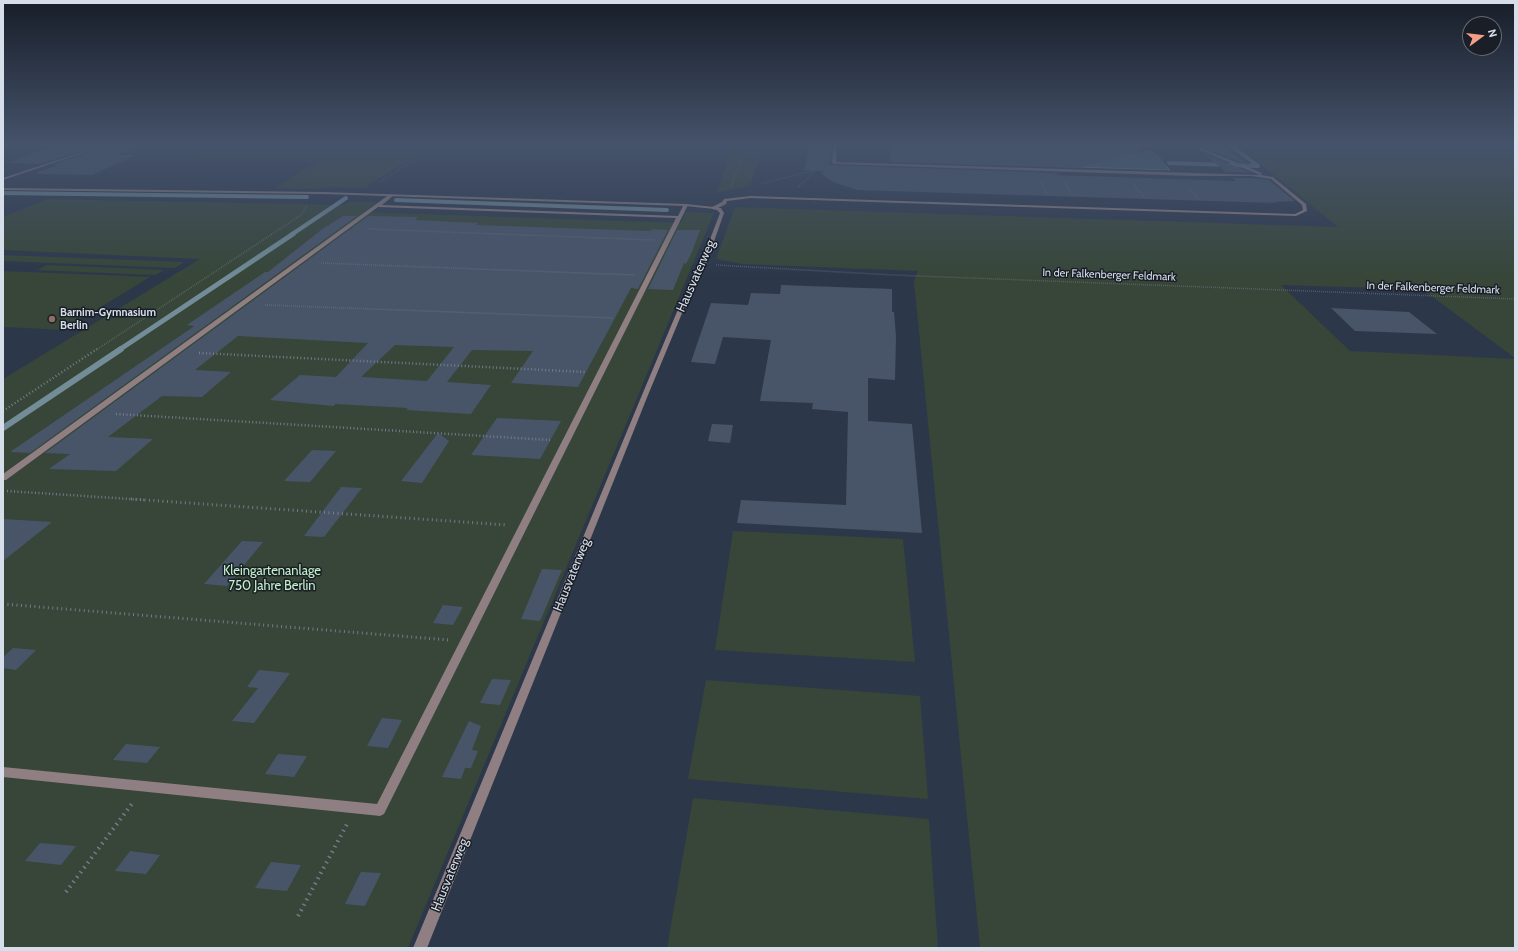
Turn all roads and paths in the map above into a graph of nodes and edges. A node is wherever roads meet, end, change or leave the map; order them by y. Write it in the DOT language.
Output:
graph roads {
  1 [pos="102,190"];
  2 [pos="366,190"];
  3 [pos="795,190"];
  4 [pos="1044,190"];
  5 [pos="1071,190"];
  6 [pos="1138,190"];
  7 [pos="1287,190"];
  8 [pos="360,194"];
  9 [pos="392,195"];
  10 [pos="787,198"];
  11 [pos="309,203"];
  12 [pos="686,205"];
  13 [pos="377,206"];
  14 [pos="714,208"];
  15 [pos="1053,208"];
  16 [pos="1082,209"];
  17 [pos="1155,211"];
  18 [pos="679,217"];
  19 [pos="346,228"];
  20 [pos="668,240"];
  21 [pos="298,262"];
  22 [pos="703,264"];
  23 [pos="650,276"];
  24 [pos="1515,299"];
  25 [pos="241,304"];
  26 [pos="628,319"];
  27 [pos="174,352"];
  28 [pos="600,373"];
  29 [pos="3,411"];
  30 [pos="93,412"];
  31 [pos="566,441"];
  32 [pos="3,478"];
  33 [pos="3,491"];
  34 [pos="523,526"];
  35 [pos="3,604"];
  36 [pos="466,642"];
  37 [pos="3,772"];
  38 [pos="145,786"];
  39 [pos="356,808"];
  40 [pos="66,892"];
  41 [pos="298,916"];
  42 [pos="420,948"];
  1 -- 8 [label="street"];
  2 -- 8 [label="path"];
  3 -- 10 [label="path"];
  4 -- 15 [label="path"];
  5 -- 16 [label="path"];
  6 -- 17 [label="path"];
  7 -- 17 [label="street"];
  8 -- 9 [label="street"];
  9 -- 12 [label="street"];
  9 -- 13 [label="street"];
  10 -- 14 [label="street"];
  10 -- 15 [label="street"];
  11 -- 29 [label="path"];
  12 -- 14 [label="street"];
  12 -- 18 [label="street"];
  13 -- 18 [label="street"];
  13 -- 19 [label="street"];
  14 -- 22 [label="street, Hausvaterweg"];
  15 -- 16 [label="street"];
  16 -- 17 [label="street"];
  18 -- 20 [label="street"];
  19 -- 20 [label="path"];
  19 -- 21 [label="street"];
  20 -- 23 [label="street"];
  21 -- 23 [label="path"];
  21 -- 25 [label="street"];
  22 -- 24 [label="path, In der Falkenberger Feldmark"];
  22 -- 42 [label="street, Hausvaterweg"];
  23 -- 26 [label="street"];
  25 -- 26 [label="path"];
  25 -- 27 [label="street"];
  26 -- 28 [label="street"];
  27 -- 28 [label="path"];
  27 -- 30 [label="street"];
  28 -- 31 [label="street"];
  30 -- 31 [label="path"];
  30 -- 32 [label="street"];
  31 -- 34 [label="street"];
  33 -- 34 [label="path"];
  34 -- 36 [label="street"];
  35 -- 36 [label="path"];
  36 -- 39 [label="street"];
  37 -- 38 [label="street"];
  38 -- 39 [label="street"];
  38 -- 40 [label="path"];
  39 -- 41 [label="path"];
}
